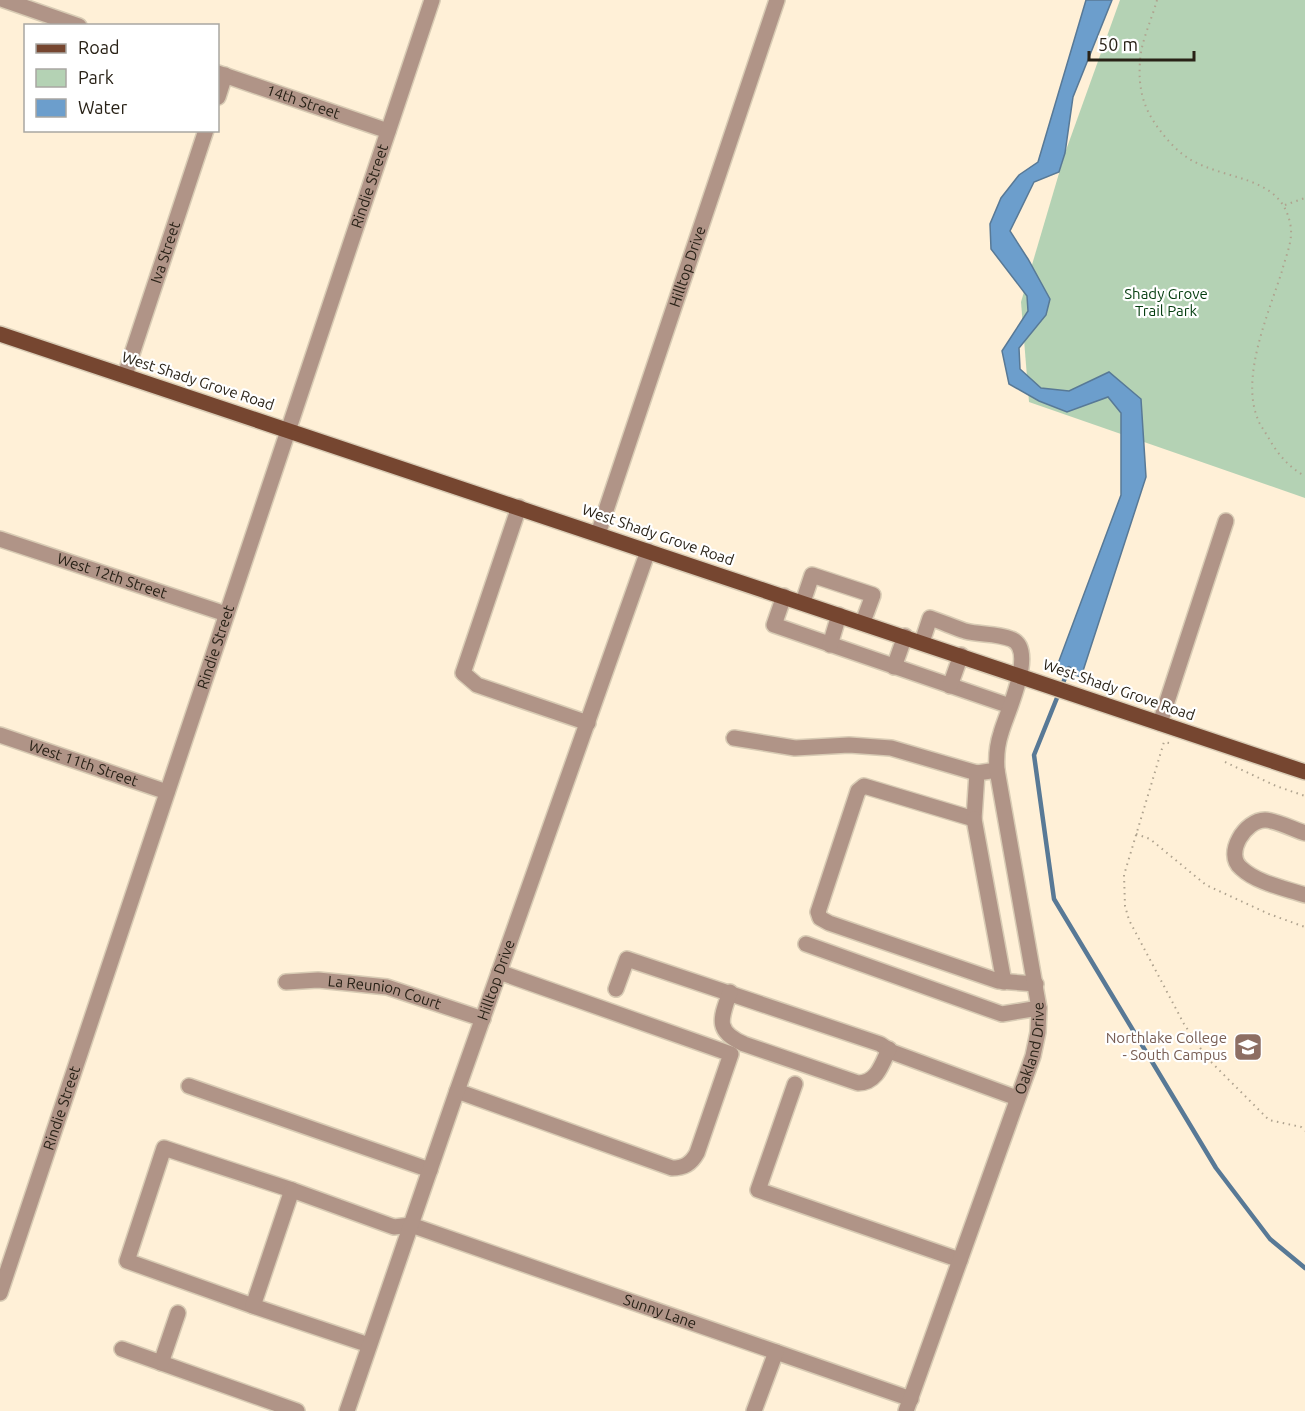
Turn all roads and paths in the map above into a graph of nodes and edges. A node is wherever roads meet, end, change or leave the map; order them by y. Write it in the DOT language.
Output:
graph roads {
  1 [pos="4,0"];
  2 [pos="432,0"];
  3 [pos="777,0"];
  4 [pos="1157,0"];
  5 [pos="73,24"];
  6 [pos="221,74"];
  7 [pos="219,89"];
  8 [pos="388,131"];
  9 [pos="205,132"];
  10 [pos="1305,198"];
  11 [pos="1285,205"];
  12 [pos="0,334"];
  13 [pos="124,375"];
  14 [pos="289,430"];
  15 [pos="1305,476"];
  16 [pos="519,507"];
  17 [pos="1226,521"];
  18 [pos="598,534"];
  19 [pos="0,539"];
  20 [pos="648,551"];
  21 [pos="784,596"];
  22 [pos="803,602"];
  23 [pos="226,614"];
  24 [pos="839,615"];
  25 [pos="863,622"];
  26 [pos="905,636"];
  27 [pos="922,642"];
  28 [pos="830,645"];
  29 [pos="961,655"];
  30 [pos="894,667"];
  31 [pos="1021,675"];
  32 [pos="950,686"];
  33 [pos="1010,706"];
  34 [pos="588,723"];
  35 [pos="1160,723"];
  36 [pos="0,735"];
  37 [pos="734,738"];
  38 [pos="1172,743"];
  39 [pos="1223,760"];
  40 [pos="997,770"];
  41 [pos="1305,772"];
  42 [pos="977,773"];
  43 [pos="167,792"];
  44 [pos="1305,796"];
  45 [pos="974,819"];
  46 [pos="1135,833"];
  47 [pos="1305,833"];
  48 [pos="1305,895"];
  49 [pos="1305,927"];
  50 [pos="806,944"];
  51 [pos="499,972"];
  52 [pos="286,982"];
  53 [pos="1004,982"];
  54 [pos="1036,984"];
  55 [pos="616,989"];
  56 [pos="730,993"];
  57 [pos="1039,1008"];
  58 [pos="483,1019"];
  59 [pos="889,1049"];
  60 [pos="795,1084"];
  61 [pos="189,1086"];
  62 [pos="457,1091"];
  63 [pos="1017,1098"];
  64 [pos="1305,1131"];
  65 [pos="430,1170"];
  66 [pos="292,1190"];
  67 [pos="411,1225"];
  68 [pos="960,1260"];
  69 [pos="0,1293"];
  70 [pos="253,1306"];
  71 [pos="178,1313"];
  72 [pos="369,1345"];
  73 [pos="122,1349"];
  74 [pos="776,1352"];
  75 [pos="161,1363"];
  76 [pos="909,1405"];
  77 [pos="297,1411"];
  78 [pos="347,1411"];
  79 [pos="754,1411"];
  1 -- 5 [label="street"];
  2 -- 8 [label="street, Rindie Street"];
  3 -- 18 [label="street, Hilltop Drive"];
  4 -- 11 [label="path"];
  6 -- 7 [label="street"];
  6 -- 8 [label="street, 14th Street"];
  8 -- 14 [label="street, Rindie Street"];
  9 -- 13 [label="street, Iva Street"];
  10 -- 11 [label="path"];
  11 -- 15 [label="path"];
  12 -- 13 [label="main road, West Shady Grove Road"];
  13 -- 14 [label="main road, West Shady Grove Road"];
  14 -- 16 [label="main road, West Shady Grove Road"];
  14 -- 23 [label="street, Rindie Street"];
  16 -- 18 [label="main road, West Shady Grove Road"];
  16 -- 34 [label="street"];
  17 -- 35 [label="street"];
  18 -- 20 [label="main road, West Shady Grove Road"];
  19 -- 23 [label="street, West 12th Street"];
  20 -- 21 [label="main road, West Shady Grove Road"];
  20 -- 34 [label="street, Hilltop Drive"];
  21 -- 22 [label="main road, West Shady Grove Road"];
  21 -- 28 [label="street"];
  22 -- 24 [label="main road, West Shady Grove Road"];
  22 -- 25 [label="street"];
  23 -- 43 [label="street, Rindie Street"];
  24 -- 25 [label="main road, West Shady Grove Road"];
  24 -- 28 [label="street"];
  25 -- 26 [label="main road, West Shady Grove Road"];
  26 -- 27 [label="main road, West Shady Grove Road"];
  26 -- 30 [label="street"];
  27 -- 29 [label="main road, West Shady Grove Road"];
  27 -- 31 [label="street"];
  28 -- 30 [label="street"];
  29 -- 31 [label="main road, West Shady Grove Road"];
  29 -- 32 [label="street"];
  30 -- 32 [label="street"];
  31 -- 33 [label="street, Oakland Drive"];
  31 -- 35 [label="main road, West Shady Grove Road"];
  32 -- 33 [label="street"];
  33 -- 40 [label="street, Oakland Drive"];
  34 -- 51 [label="street, Hilltop Drive"];
  35 -- 41 [label="main road, West Shady Grove Road"];
  36 -- 43 [label="street, West 11th Street"];
  37 -- 42 [label="street"];
  38 -- 46 [label="path"];
  39 -- 44 [label="path"];
  40 -- 42 [label="street"];
  40 -- 54 [label="street, Oakland Drive"];
  42 -- 45 [label="street"];
  43 -- 69 [label="street, Rindie Street"];
  45 -- 53 [label="street"];
  45 -- 53 [label="street"];
  46 -- 49 [label="path"];
  46 -- 64 [label="path"];
  47 -- 48 [label="street"];
  50 -- 57 [label="street"];
  51 -- 58 [label="street, Hilltop Drive"];
  51 -- 62 [label="street"];
  52 -- 58 [label="street, La Reunion Court"];
  53 -- 54 [label="street"];
  54 -- 57 [label="street, Oakland Drive"];
  55 -- 56 [label="street"];
  56 -- 59 [label="street"];
  56 -- 59 [label="street"];
  57 -- 63 [label="street, Oakland Drive"];
  58 -- 62 [label="street, Hilltop Drive"];
  59 -- 63 [label="street"];
  60 -- 68 [label="street"];
  61 -- 65 [label="street"];
  62 -- 65 [label="street, Hilltop Drive"];
  63 -- 68 [label="street, Oakland Drive"];
  65 -- 67 [label="street, Hilltop Drive"];
  66 -- 67 [label="street, Sunny Lane"];
  66 -- 70 [label="street"];
  66 -- 70 [label="street, Sunny Lane"];
  67 -- 72 [label="street, Hilltop Drive"];
  67 -- 74 [label="street, Sunny Lane"];
  68 -- 76 [label="street, Oakland Drive"];
  70 -- 72 [label="street"];
  71 -- 75 [label="street"];
  72 -- 78 [label="street, Hilltop Drive"];
  73 -- 75 [label="street"];
  74 -- 76 [label="street, Sunny Lane"];
  74 -- 79 [label="street"];
  75 -- 77 [label="street"];
}
